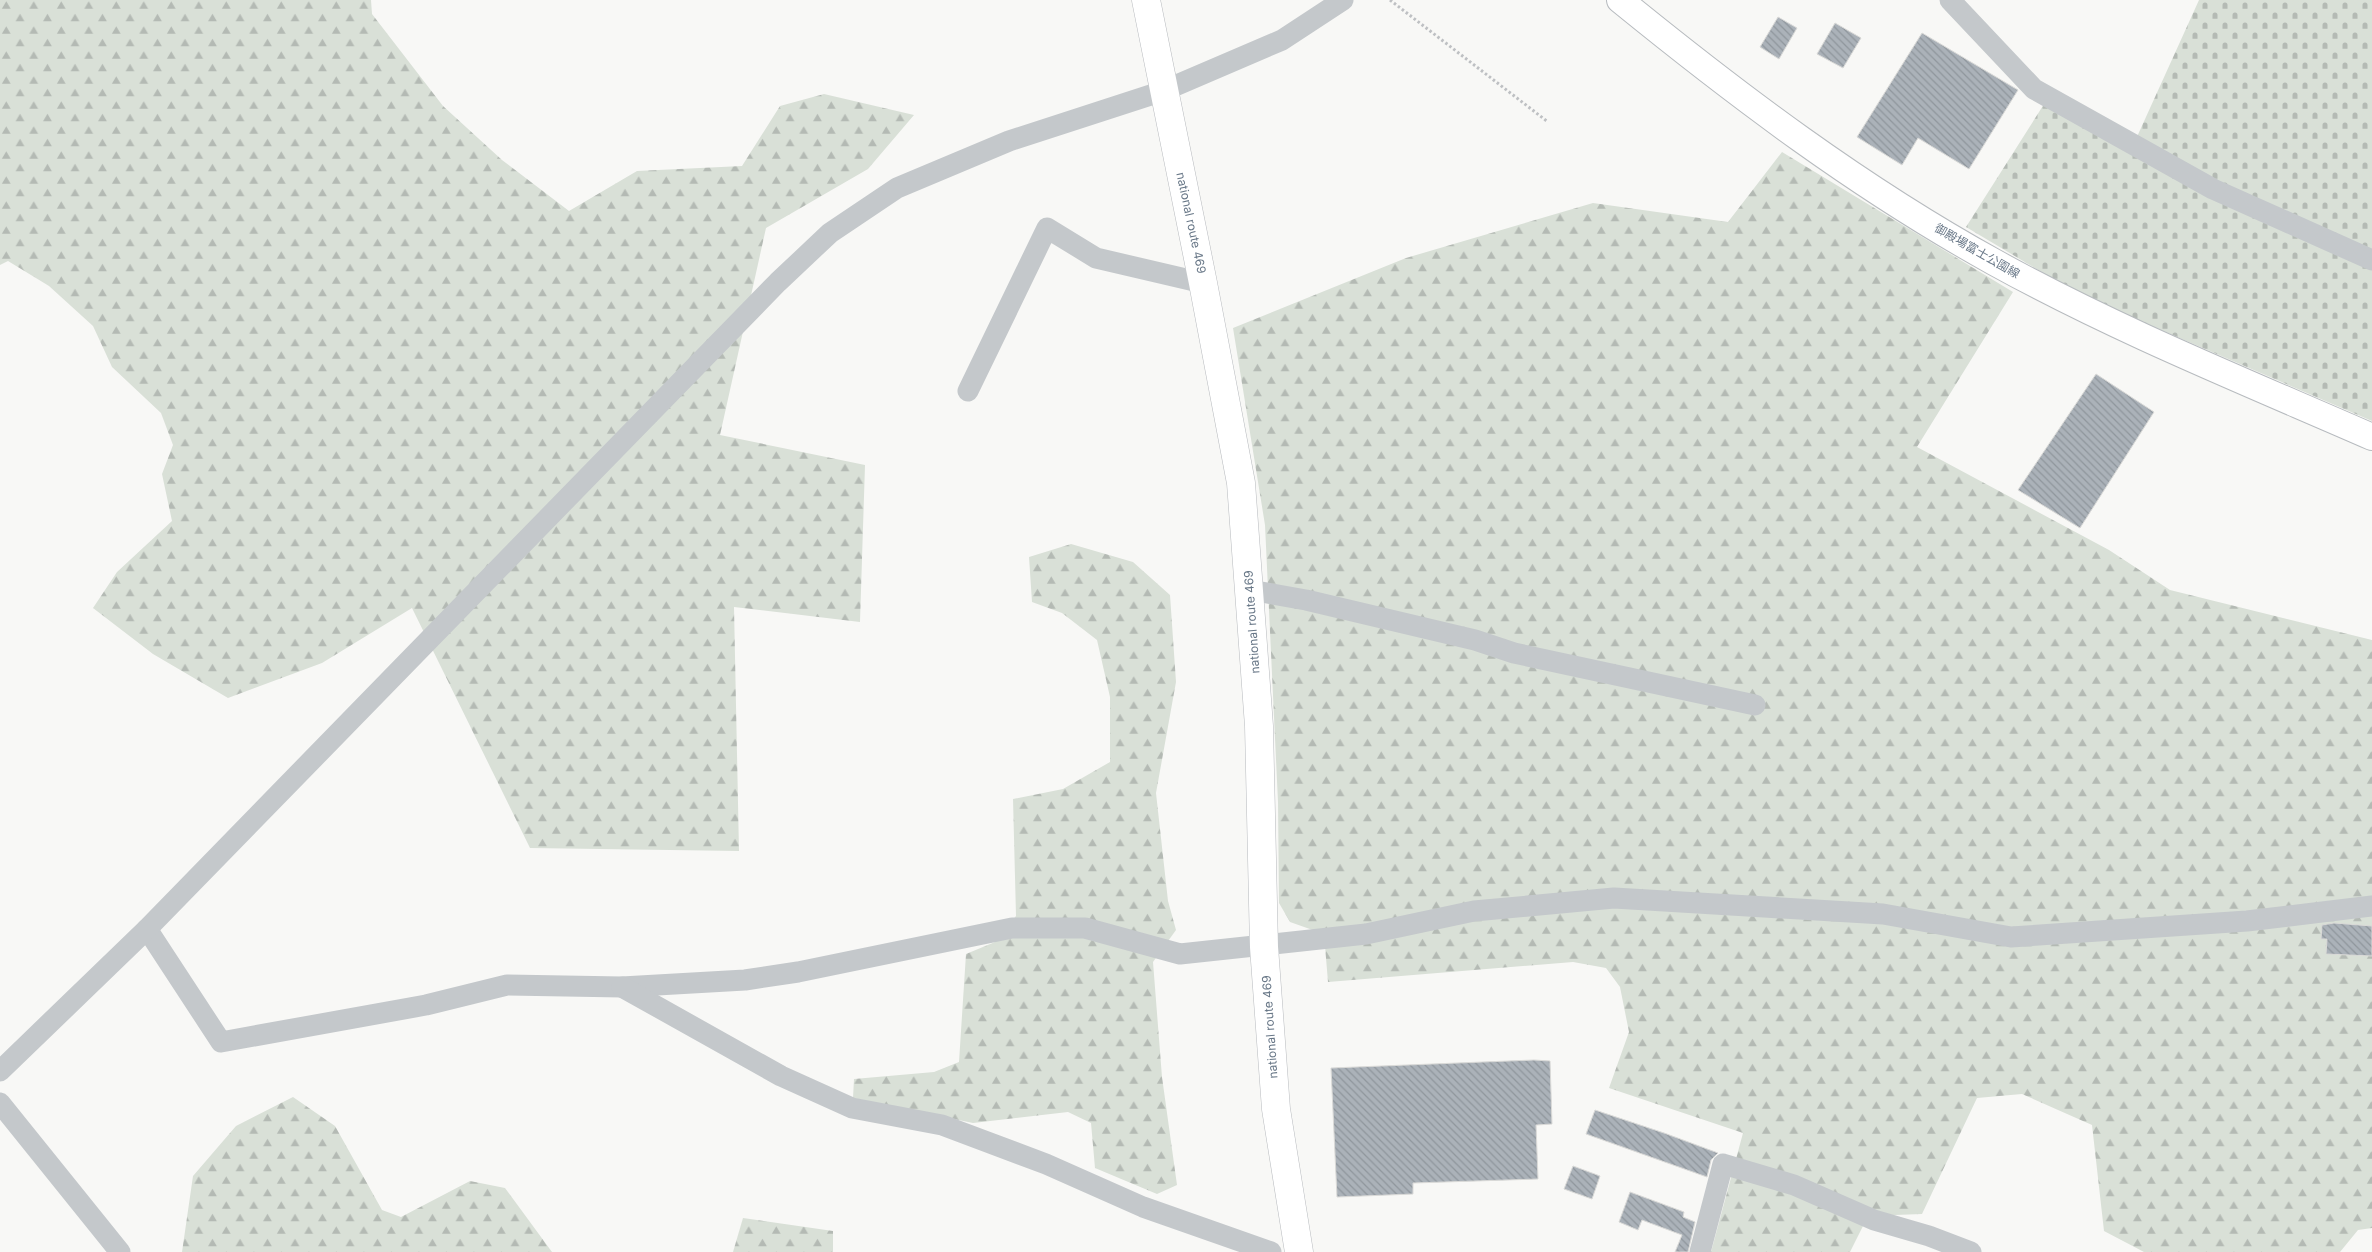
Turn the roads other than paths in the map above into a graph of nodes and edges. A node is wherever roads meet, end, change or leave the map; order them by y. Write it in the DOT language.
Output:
graph roads {
  1 [pos="1146,0"];
  2 [pos="1344,0"];
  3 [pos="1620,0"];
  4 [pos="1950,0"];
  5 [pos="1164,91"];
  6 [pos="2372,260"];
  7 [pos="1203,283"];
  8 [pos="968,391"];
  9 [pos="2372,437"];
  10 [pos="1250,590"];
  11 [pos="1755,705"];
  12 [pos="2372,906"];
  13 [pos="147,929"];
  14 [pos="1264,947"];
  15 [pos="622,987"];
  16 [pos="0,1071"];
  17 [pos="0,1103"];
  18 [pos="120,1252"];
  19 [pos="1271,1252"];
  20 [pos="1300,1252"];
  21 [pos="1700,1252"];
  22 [pos="1970,1252"];
  1 -- 5 [label="highway, national route 469"];
  2 -- 5 [label="street"];
  3 -- 9 [label="main road, 御殿場富士公園線"];
  4 -- 6 [label="street"];
  5 -- 7 [label="highway, national route 469"];
  5 -- 13 [label="street"];
  7 -- 8 [label="street"];
  7 -- 10 [label="highway, national route 469"];
  10 -- 11 [label="street"];
  10 -- 14 [label="highway, national route 469"];
  12 -- 14 [label="street"];
  13 -- 15 [label="street"];
  13 -- 16 [label="street"];
  14 -- 15 [label="street"];
  14 -- 20 [label="highway, national route 469"];
  15 -- 19 [label="street"];
  17 -- 18 [label="street"];
  21 -- 22 [label="street"];
}
